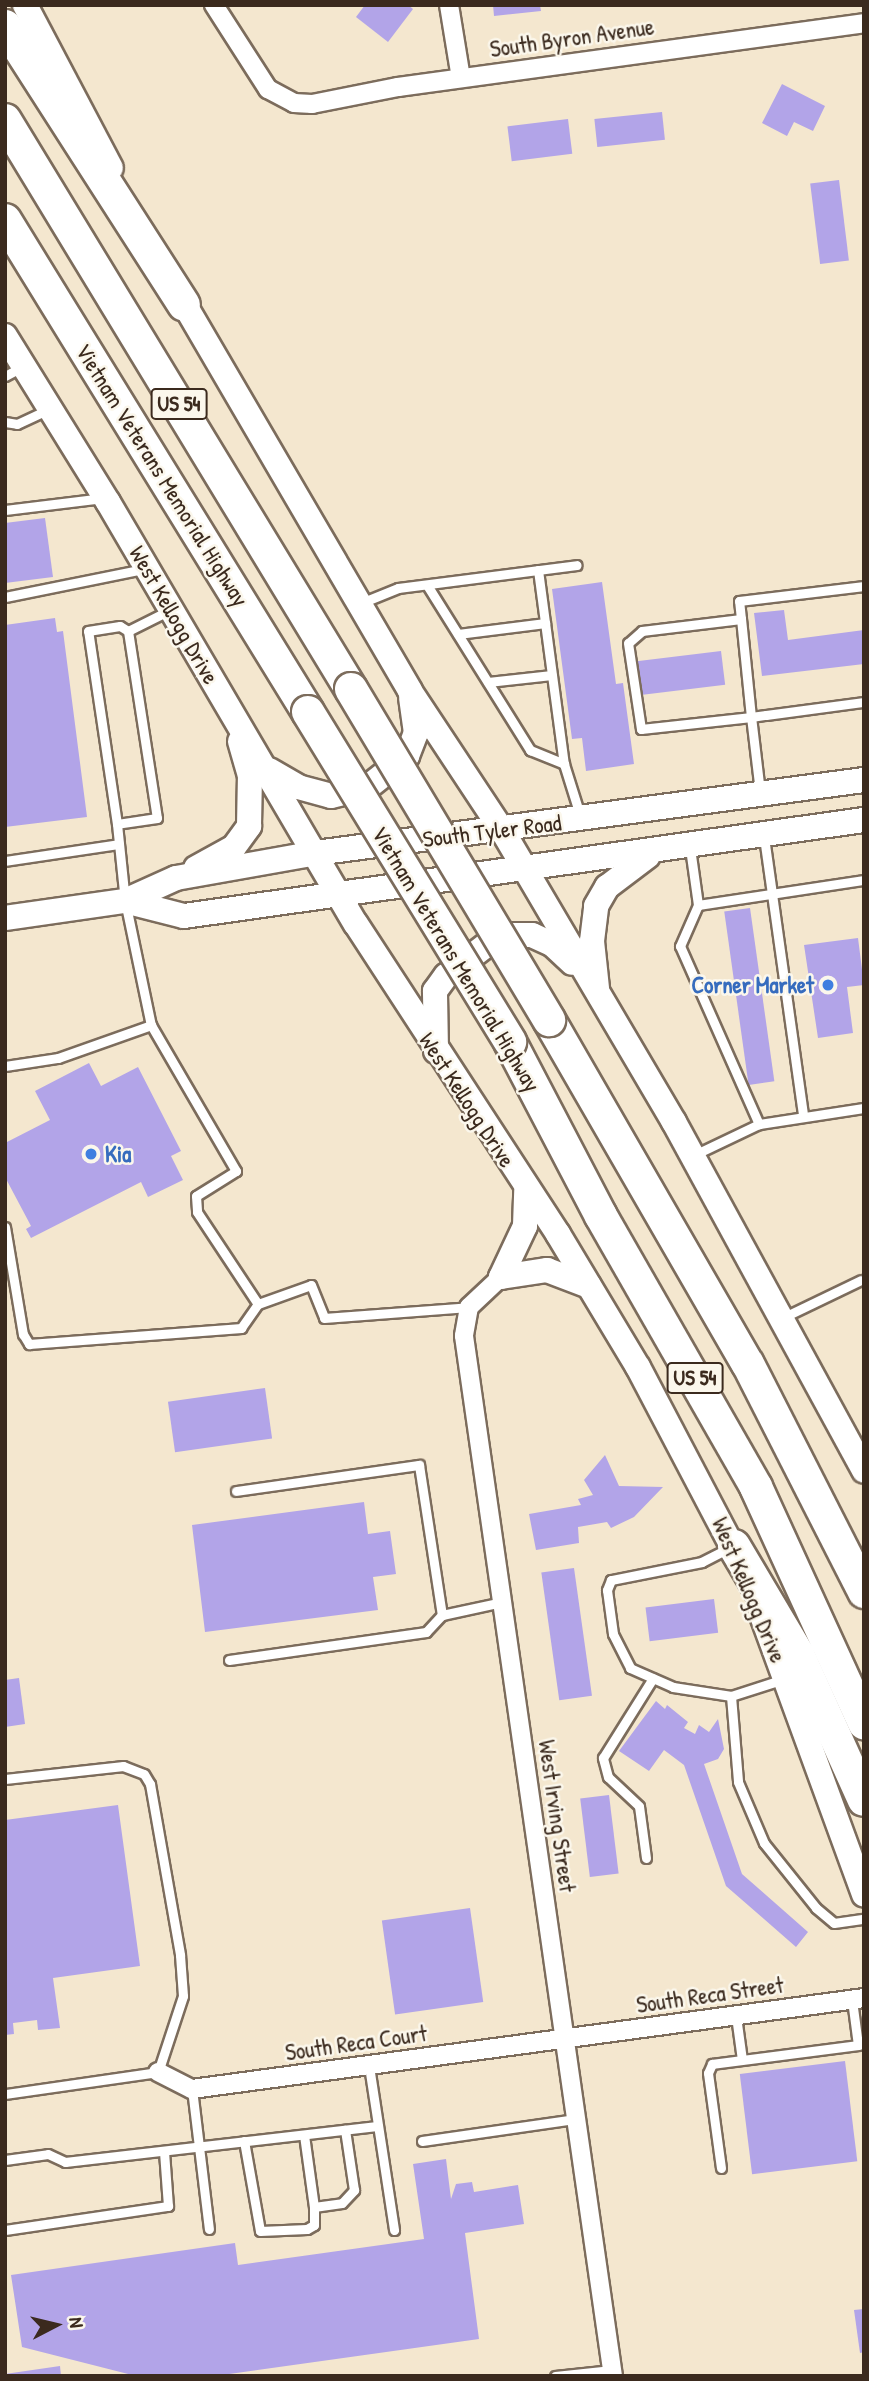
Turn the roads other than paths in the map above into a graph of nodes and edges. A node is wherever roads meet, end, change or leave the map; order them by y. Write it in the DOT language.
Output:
graph roads {
  1 [pos="25,5"];
  2 [pos="214,5"];
  3 [pos="449,5"];
  4 [pos="864,23"];
  5 [pos="5,26"];
  6 [pos="461,78"];
  7 [pos="5,120"];
  8 [pos="5,220"];
  9 [pos="184,305"];
  10 [pos="5,336"];
  11 [pos="14,371"];
  12 [pos="50,409"];
  13 [pos="5,422"];
  14 [pos="104,498"];
  15 [pos="5,510"];
  16 [pos="577,565"];
  17 [pos="146,568"];
  18 [pos="538,570"];
  19 [pos="427,585"];
  20 [pos="864,586"];
  21 [pos="5,597"];
  22 [pos="359,604"];
  23 [pos="170,609"];
  24 [pos="741,619"];
  25 [pos="545,623"];
  26 [pos="128,631"];
  27 [pos="458,634"];
  28 [pos="552,675"];
  29 [pos="488,682"];
  30 [pos="410,691"];
  31 [pos="864,702"];
  32 [pos="233,716"];
  33 [pos="751,717"];
  34 [pos="564,764"];
  35 [pos="266,767"];
  36 [pos="864,780"];
  37 [pos="761,795"];
  38 [pos="582,820"];
  39 [pos="864,820"];
  40 [pos="117,824"];
  41 [pos="502,830"];
  42 [pos="764,837"];
  43 [pos="119,844"];
  44 [pos="690,848"];
  45 [pos="316,853"];
  46 [pos="654,853"];
  47 [pos="5,861"];
  48 [pos="526,871"];
  49 [pos="176,878"];
  50 [pos="864,880"];
  51 [pos="772,894"];
  52 [pos="340,897"];
  53 [pos="125,901"];
  54 [pos="698,905"];
  55 [pos="5,918"];
  56 [pos="592,985"];
  57 [pos="151,1025"];
  58 [pos="436,1053"];
  59 [pos="5,1066"];
  60 [pos="864,1108"];
  61 [pos="803,1116"];
  62 [pos="759,1124"];
  63 [pos="693,1156"];
  64 [pos="526,1191"];
  65 [pos="5,1227"];
  66 [pos="501,1277"];
  67 [pos="863,1282"];
  68 [pos="589,1286"];
  69 [pos="258,1304"];
  70 [pos="469,1307"];
  71 [pos="781,1318"];
  72 [pos="864,1471"];
  73 [pos="236,1491"];
  74 [pos="734,1546"];
  75 [pos="864,1592"];
  76 [pos="502,1602"];
  77 [pos="442,1615"];
  78 [pos="229,1660"];
  79 [pos="653,1678"];
  80 [pos="787,1678"];
  81 [pos="731,1696"];
  82 [pos="864,1723"];
  83 [pos="5,1779"];
  84 [pos="864,1800"];
  85 [pos="646,1858"];
  86 [pos="864,1895"];
  87 [pos="864,1919"];
  88 [pos="858,1999"];
  89 [pos="736,2016"];
  90 [pos="564,2040"];
  91 [pos="861,2044"];
  92 [pos="742,2060"];
  93 [pos="369,2066"];
  94 [pos="158,2071"];
  95 [pos="192,2089"];
  96 [pos="5,2094"];
  97 [pos="575,2119"];
  98 [pos="377,2126"];
  99 [pos="345,2130"];
  100 [pos="304,2135"];
  101 [pos="244,2141"];
  102 [pos="422,2141"];
  103 [pos="199,2147"];
  104 [pos="164,2151"];
  105 [pos="5,2160"];
  106 [pos="721,2168"];
  107 [pos="314,2207"];
  108 [pos="209,2229"];
  109 [pos="5,2230"];
  110 [pos="394,2230"];
  111 [pos="613,2373"];
  112 [pos="555,2376"];
  1 -- 9 [label="main road"];
  2 -- 6 [label="street, South Byron Avenue"];
  3 -- 6 [label="street"];
  4 -- 6 [label="street, South Byron Avenue"];
  5 -- 9 [label="highway"];
  7 -- 75 [label="highway, Vietnam Veterans Memorial Highway / US 54, bridge"];
  8 -- 82 [label="highway, Vietnam Veterans Memorial Highway / US 54, bridge"];
  9 -- 22 [label="main road"];
  10 -- 11 [label="main road, West Kellogg Drive"];
  11 -- 12 [label="main road, West Kellogg Drive"];
  12 -- 13 [label="lane"];
  12 -- 14 [label="main road, West Kellogg Drive"];
  14 -- 15 [label="lane"];
  14 -- 17 [label="main road, West Kellogg Drive"];
  16 -- 18 [label="lane"];
  17 -- 21 [label="lane"];
  17 -- 23 [label="main road, West Kellogg Drive"];
  18 -- 19 [label="lane"];
  18 -- 25 [label="lane"];
  19 -- 22 [label="lane"];
  19 -- 27 [label="lane"];
  20 -- 24 [label="lane"];
  22 -- 30 [label="main road"];
  23 -- 26 [label="lane"];
  23 -- 32 [label="main road, West Kellogg Drive"];
  24 -- 33 [label="lane"];
  24 -- 33 [label="lane"];
  25 -- 27 [label="lane"];
  25 -- 28 [label="lane"];
  26 -- 40 [label="lane"];
  26 -- 40 [label="lane"];
  27 -- 29 [label="lane"];
  28 -- 29 [label="lane"];
  28 -- 34 [label="lane"];
  29 -- 34 [label="lane"];
  30 -- 35 [label="main road"];
  30 -- 41 [label="main road"];
  31 -- 33 [label="lane"];
  32 -- 35 [label="main road, West Kellogg Drive"];
  32 -- 49 [label="main road"];
  33 -- 37 [label="lane"];
  34 -- 38 [label="lane"];
  35 -- 45 [label="main road, West Kellogg Drive"];
  36 -- 37 [label="main road, South Tyler Road"];
  37 -- 38 [label="main road, South Tyler Road"];
  38 -- 41 [label="main road, South Tyler Road"];
  39 -- 42 [label="main road, South Tyler Road"];
  40 -- 43 [label="lane"];
  41 -- 45 [label="main road, South Tyler Road"];
  41 -- 48 [label="main road"];
  42 -- 44 [label="main road, South Tyler Road"];
  42 -- 51 [label="lane"];
  43 -- 47 [label="lane"];
  43 -- 53 [label="lane"];
  44 -- 46 [label="main road, South Tyler Road"];
  44 -- 54 [label="lane"];
  45 -- 49 [label="main road, South Tyler Road"];
  45 -- 52 [label="main road, West Kellogg Drive"];
  46 -- 48 [label="main road, South Tyler Road"];
  46 -- 56 [label="main road"];
  48 -- 52 [label="main road, South Tyler Road"];
  48 -- 56 [label="main road"];
  49 -- 53 [label="main road, South Tyler Road"];
  50 -- 51 [label="lane"];
  51 -- 54 [label="lane"];
  51 -- 61 [label="lane"];
  52 -- 53 [label="main road, South Tyler Road"];
  52 -- 58 [label="main road, West Kellogg Drive"];
  53 -- 55 [label="main road, South Tyler Road"];
  53 -- 57 [label="lane"];
  54 -- 62 [label="lane"];
  56 -- 58 [label="main road"];
  56 -- 63 [label="main road"];
  57 -- 59 [label="lane"];
  57 -- 69 [label="lane"];
  58 -- 64 [label="main road, West Kellogg Drive"];
  60 -- 61 [label="lane"];
  61 -- 62 [label="lane"];
  62 -- 63 [label="lane"];
  63 -- 71 [label="main road"];
  64 -- 66 [label="main road"];
  64 -- 68 [label="main road, West Kellogg Drive"];
  65 -- 69 [label="lane"];
  66 -- 68 [label="main road"];
  66 -- 70 [label="street"];
  67 -- 71 [label="lane"];
  68 -- 74 [label="main road, West Kellogg Drive"];
  69 -- 70 [label="lane"];
  70 -- 76 [label="street, West Irving Street"];
  71 -- 72 [label="main road"];
  73 -- 77 [label="lane"];
  74 -- 79 [label="lane"];
  74 -- 80 [label="main road, West Kellogg Drive"];
  74 -- 84 [label="highway"];
  76 -- 77 [label="lane"];
  76 -- 90 [label="street, West Irving Street"];
  77 -- 78 [label="lane"];
  79 -- 81 [label="lane"];
  79 -- 85 [label="lane"];
  80 -- 81 [label="lane"];
  80 -- 86 [label="main road, West Kellogg Drive"];
  81 -- 87 [label="lane"];
  83 -- 94 [label="lane"];
  88 -- 89 [label="street, South Reca Street"];
  88 -- 91 [label="lane"];
  89 -- 90 [label="street, South Reca Street"];
  89 -- 92 [label="lane"];
  90 -- 93 [label="street, South Reca Court"];
  90 -- 97 [label="street, West Irving Street"];
  91 -- 92 [label="lane"];
  92 -- 106 [label="lane"];
  93 -- 95 [label="street, South Reca Court"];
  93 -- 98 [label="lane"];
  94 -- 95 [label="street"];
  94 -- 96 [label="lane"];
  95 -- 103 [label="lane"];
  97 -- 102 [label="lane"];
  97 -- 111 [label="street, West Irving Street"];
  98 -- 99 [label="lane"];
  98 -- 110 [label="lane"];
  99 -- 100 [label="lane"];
  99 -- 107 [label="lane"];
  100 -- 101 [label="lane"];
  100 -- 107 [label="lane"];
  101 -- 103 [label="lane"];
  101 -- 107 [label="lane"];
  103 -- 104 [label="lane"];
  103 -- 108 [label="lane"];
  104 -- 105 [label="lane"];
  104 -- 109 [label="lane"];
  111 -- 112 [label="lane"];
}
